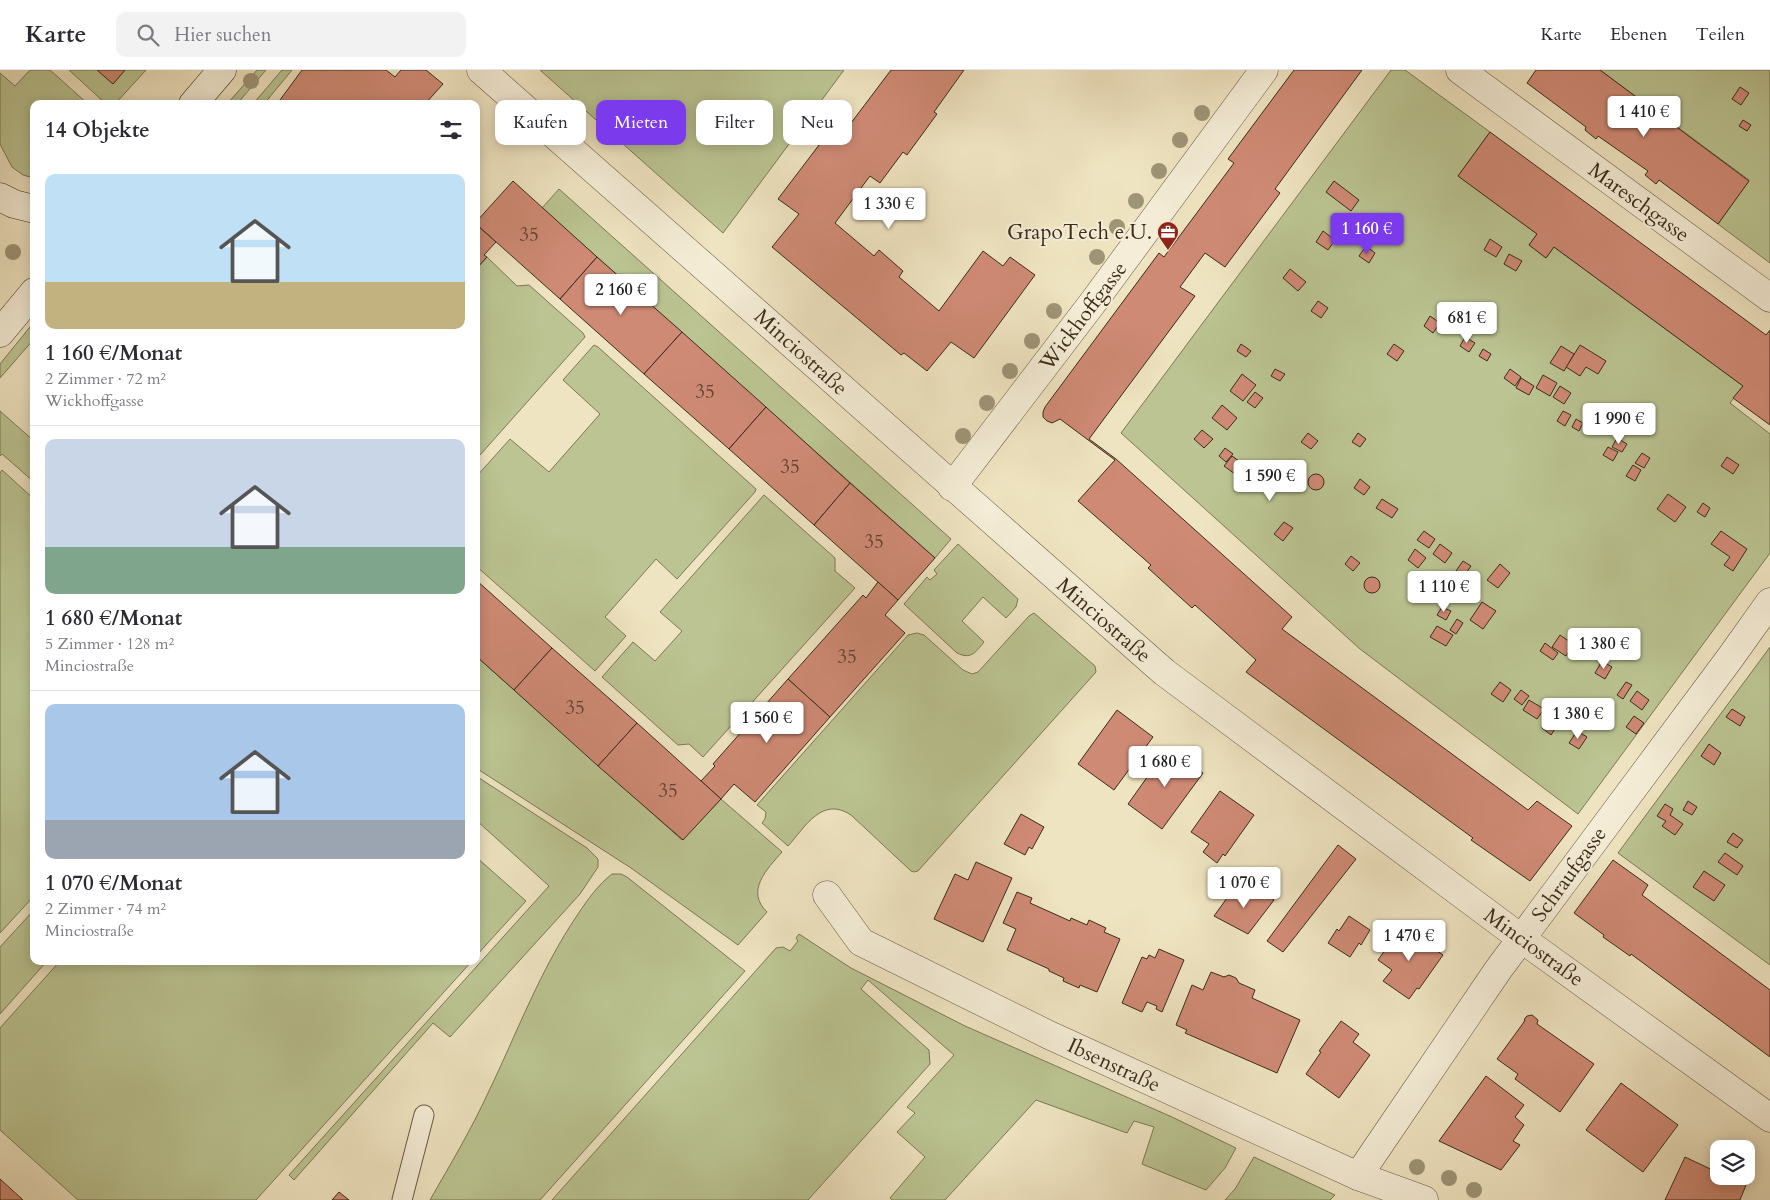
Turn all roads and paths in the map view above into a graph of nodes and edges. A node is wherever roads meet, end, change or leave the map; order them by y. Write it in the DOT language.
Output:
graph roads {
  1 [pos="222,70"];
  2 [pos="481,70"];
  3 [pos="1264,70"];
  4 [pos="1460,70"];
  5 [pos="196,100"];
  6 [pos="0,197"];
  7 [pos="30,208"];
  8 [pos="30,297"];
  9 [pos="1770,298"];
  10 [pos="0,333"];
  11 [pos="952,487"];
  12 [pos="1770,602"];
  13 [pos="827,895"];
  14 [pos="1522,939"];
  15 [pos="424,1115"];
  16 [pos="1770,1118"];
  17 [pos="1358,1176"];
  18 [pos="402,1200"];
  19 [pos="1424,1200"];
  1 -- 5 [label="street"];
  2 -- 11 [label="street, Minciostraße"];
  3 -- 11 [label="street, Wickhoffgasse"];
  4 -- 9 [label="street, Mareschgasse"];
  6 -- 7 [label="street"];
  8 -- 10 [label="street"];
  11 -- 14 [label="street, Minciostraße"];
  12 -- 14 [label="street, Schraufgasse"];
  13 -- 17 [label="street, Ibsenstraße"];
  14 -- 16 [label="street, Minciostraße"];
  14 -- 17 [label="street, Schraufgasse"];
  15 -- 18 [label="lane"];
  17 -- 19 [label="street, Ibsenstraße"];
}
